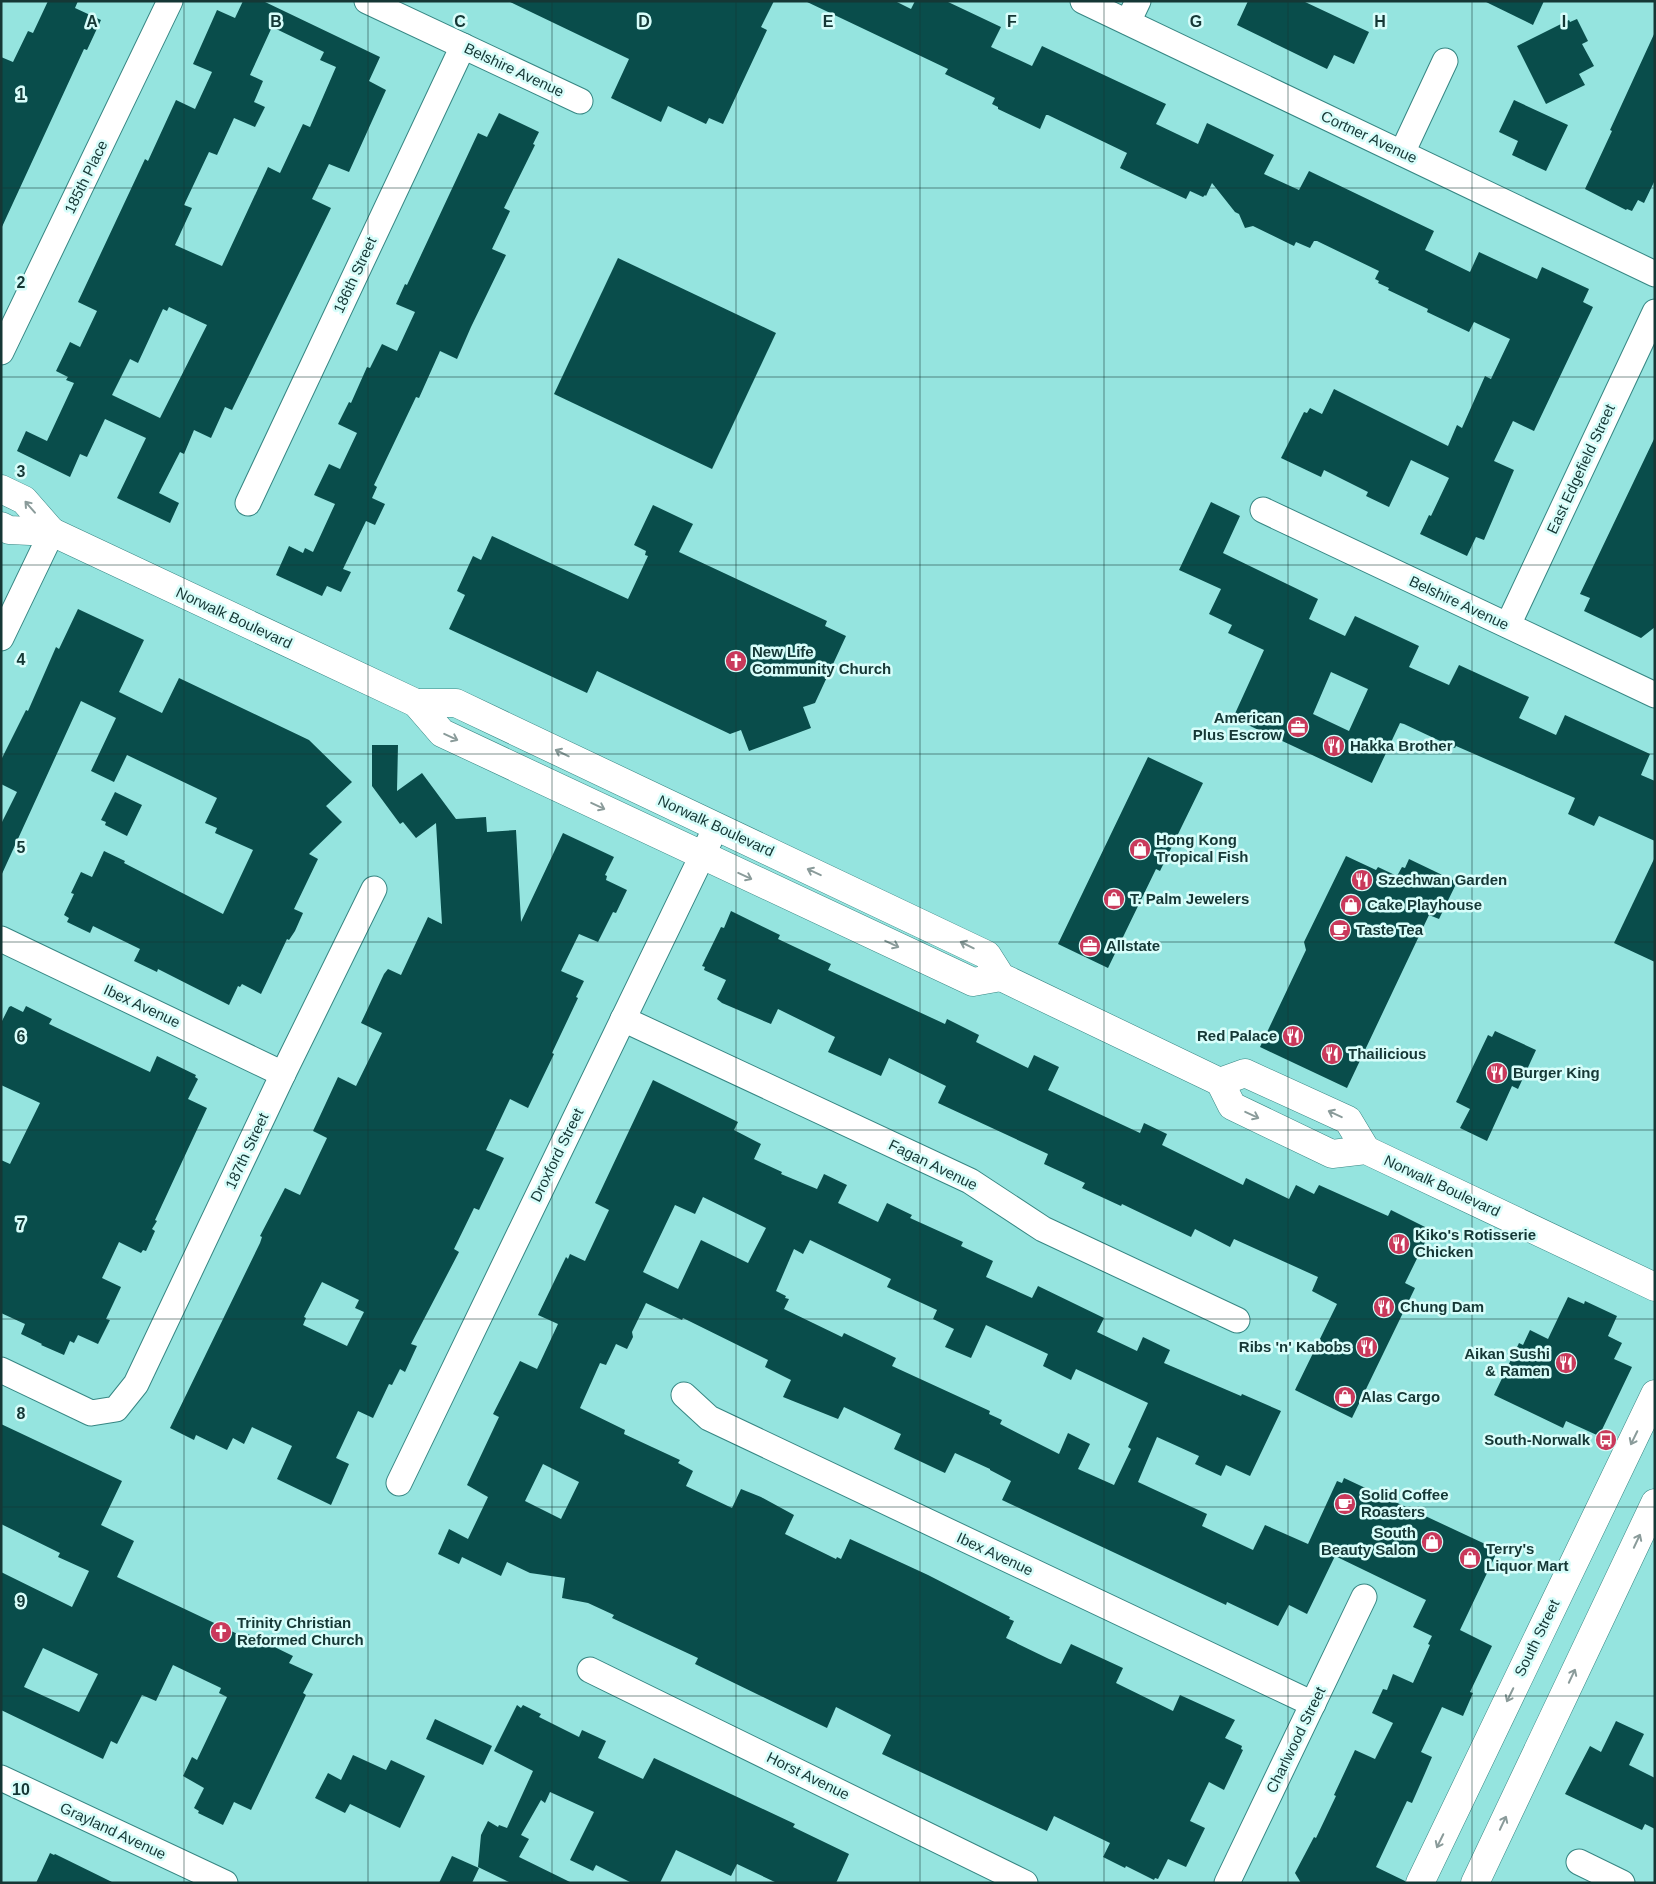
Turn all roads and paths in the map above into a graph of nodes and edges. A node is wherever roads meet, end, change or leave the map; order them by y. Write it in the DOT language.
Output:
graph roads {
  1 [pos="170,1"];
  2 [pos="367,1"];
  3 [pos="1083,1"];
  4 [pos="1133,12"];
  5 [pos="463,46"];
  6 [pos="1445,61"];
  7 [pos="580,101"];
  8 [pos="1402,152"];
  9 [pos="1655,274"];
  10 [pos="1655,312"];
  11 [pos="1,352"];
  12 [pos="1,489"];
  13 [pos="248,503"];
  14 [pos="1263,510"];
  15 [pos="1,526"];
  16 [pos="52,532"];
  17 [pos="1508,626"];
  18 [pos="1,638"];
  19 [pos="1655,695"];
  20 [pos="416,703"];
  21 [pos="716,827"];
  22 [pos="702,856"];
  23 [pos="374,889"];
  24 [pos="1,939"];
  25 [pos="1001,977"];
  26 [pos="623,1019"];
  27 [pos="283,1074"];
  28 [pos="1220,1082"];
  29 [pos="1366,1150"];
  30 [pos="1655,1287"];
  31 [pos="1237,1320"];
  32 [pos="1,1370"];
  33 [pos="1655,1394"];
  34 [pos="684,1395"];
  35 [pos="399,1483"];
  36 [pos="1655,1502"];
  37 [pos="1364,1597"];
  38 [pos="590,1670"];
  39 [pos="1313,1704"];
  40 [pos="1,1778"];
  41 [pos="1579,1862"];
  42 [pos="225,1883"];
  43 [pos="1025,1883"];
  44 [pos="1228,1883"];
  45 [pos="1420,1883"];
  46 [pos="1475,1883"];
  47 [pos="1622,1883"];
  1 -- 11 [label="street, 185th Place"];
  2 -- 5 [label="street, Belshire Avenue"];
  3 -- 4 [label="street, Cortner Avenue"];
  4 -- 8 [label="street, Cortner Avenue"];
  5 -- 7 [label="street, Belshire Avenue"];
  5 -- 13 [label="street, 186th Street"];
  6 -- 8 [label="street"];
  8 -- 9 [label="street, Cortner Avenue"];
  10 -- 17 [label="street, East Edgefield Street"];
  16 -- 12 [label="main road, Norwalk Boulevard, one-way"];
  14 -- 17 [label="street, Belshire Avenue"];
  15 -- 16 [label="main road, Norwalk Boulevard"];
  16 -- 18 [label="street"];
  16 -- 20 [label="main road, Norwalk Boulevard"];
  17 -- 19 [label="street, Belshire Avenue"];
  21 -- 20 [label="main road, Norwalk Boulevard, one-way"];
  20 -- 22 [label="main road, Norwalk Boulevard, one-way"];
  21 -- 22 [label="street, Droxford Street"];
  25 -- 21 [label="main road, Norwalk Boulevard, one-way"];
  22 -- 25 [label="main road, Norwalk Boulevard, one-way"];
  22 -- 26 [label="street, Droxford Street"];
  23 -- 27 [label="street, 187th Street"];
  24 -- 27 [label="street, Ibex Avenue"];
  25 -- 28 [label="main road"];
  26 -- 31 [label="street, Fagan Avenue"];
  26 -- 35 [label="street, Droxford Street"];
  27 -- 32 [label="street, 187th Street"];
  28 -- 29 [label="main road, Norwalk Boulevard, one-way"];
  29 -- 28 [label="main road, Norwalk Boulevard, one-way"];
  29 -- 30 [label="main road, Norwalk Boulevard"];
  33 -- 45 [label="main road, South Street, one-way"];
  34 -- 39 [label="street, Ibex Avenue"];
  46 -- 36 [label="main road, one-way"];
  37 -- 39 [label="street, Charlwood Street"];
  38 -- 43 [label="street, Horst Avenue"];
  39 -- 44 [label="street, Charlwood Street"];
  40 -- 42 [label="street, Grayland Avenue"];
  41 -- 47 [label="street"];
}
